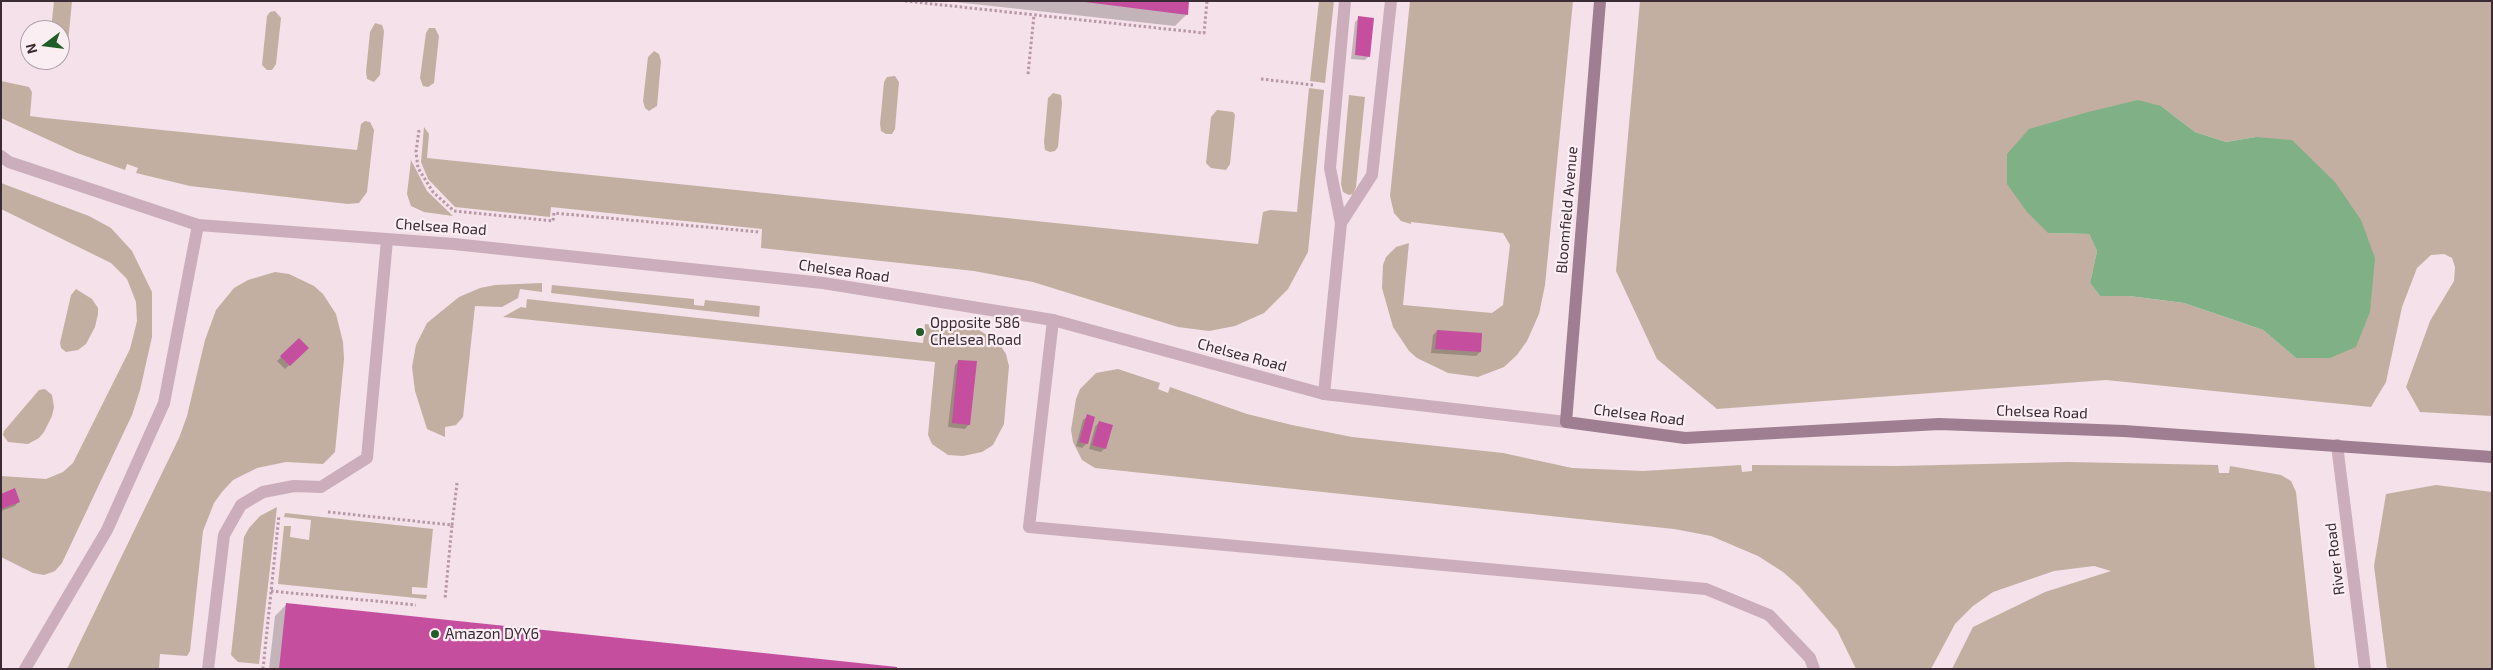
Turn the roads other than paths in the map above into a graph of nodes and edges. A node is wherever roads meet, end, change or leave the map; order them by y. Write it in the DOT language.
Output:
graph roads {
  1 [pos="1346,1"];
  2 [pos="1391,1"];
  3 [pos="1600,1"];
  4 [pos="1,156"];
  5 [pos="1341,223"];
  6 [pos="198,225"];
  7 [pos="387,240"];
  8 [pos="1053,320"];
  9 [pos="1324,394"];
  10 [pos="1566,422"];
  11 [pos="2337,445"];
  12 [pos="2492,457"];
  13 [pos="24,669"];
  14 [pos="208,669"];
  15 [pos="1814,669"];
  16 [pos="2365,669"];
  1 -- 5 [label="street"];
  2 -- 5 [label="street"];
  3 -- 10 [label="street, Bloomfield Avenue"];
  4 -- 6 [label="street, Chelsea Road"];
  5 -- 9 [label="street"];
  6 -- 7 [label="street, Chelsea Road"];
  6 -- 13 [label="street"];
  7 -- 8 [label="street, Chelsea Road"];
  7 -- 14 [label="street"];
  8 -- 9 [label="street, Chelsea Road"];
  8 -- 15 [label="street"];
  9 -- 10 [label="street, Chelsea Road"];
  10 -- 11 [label="street, Chelsea Road"];
  11 -- 12 [label="street, Chelsea Road"];
  11 -- 16 [label="street, River Road"];
}
